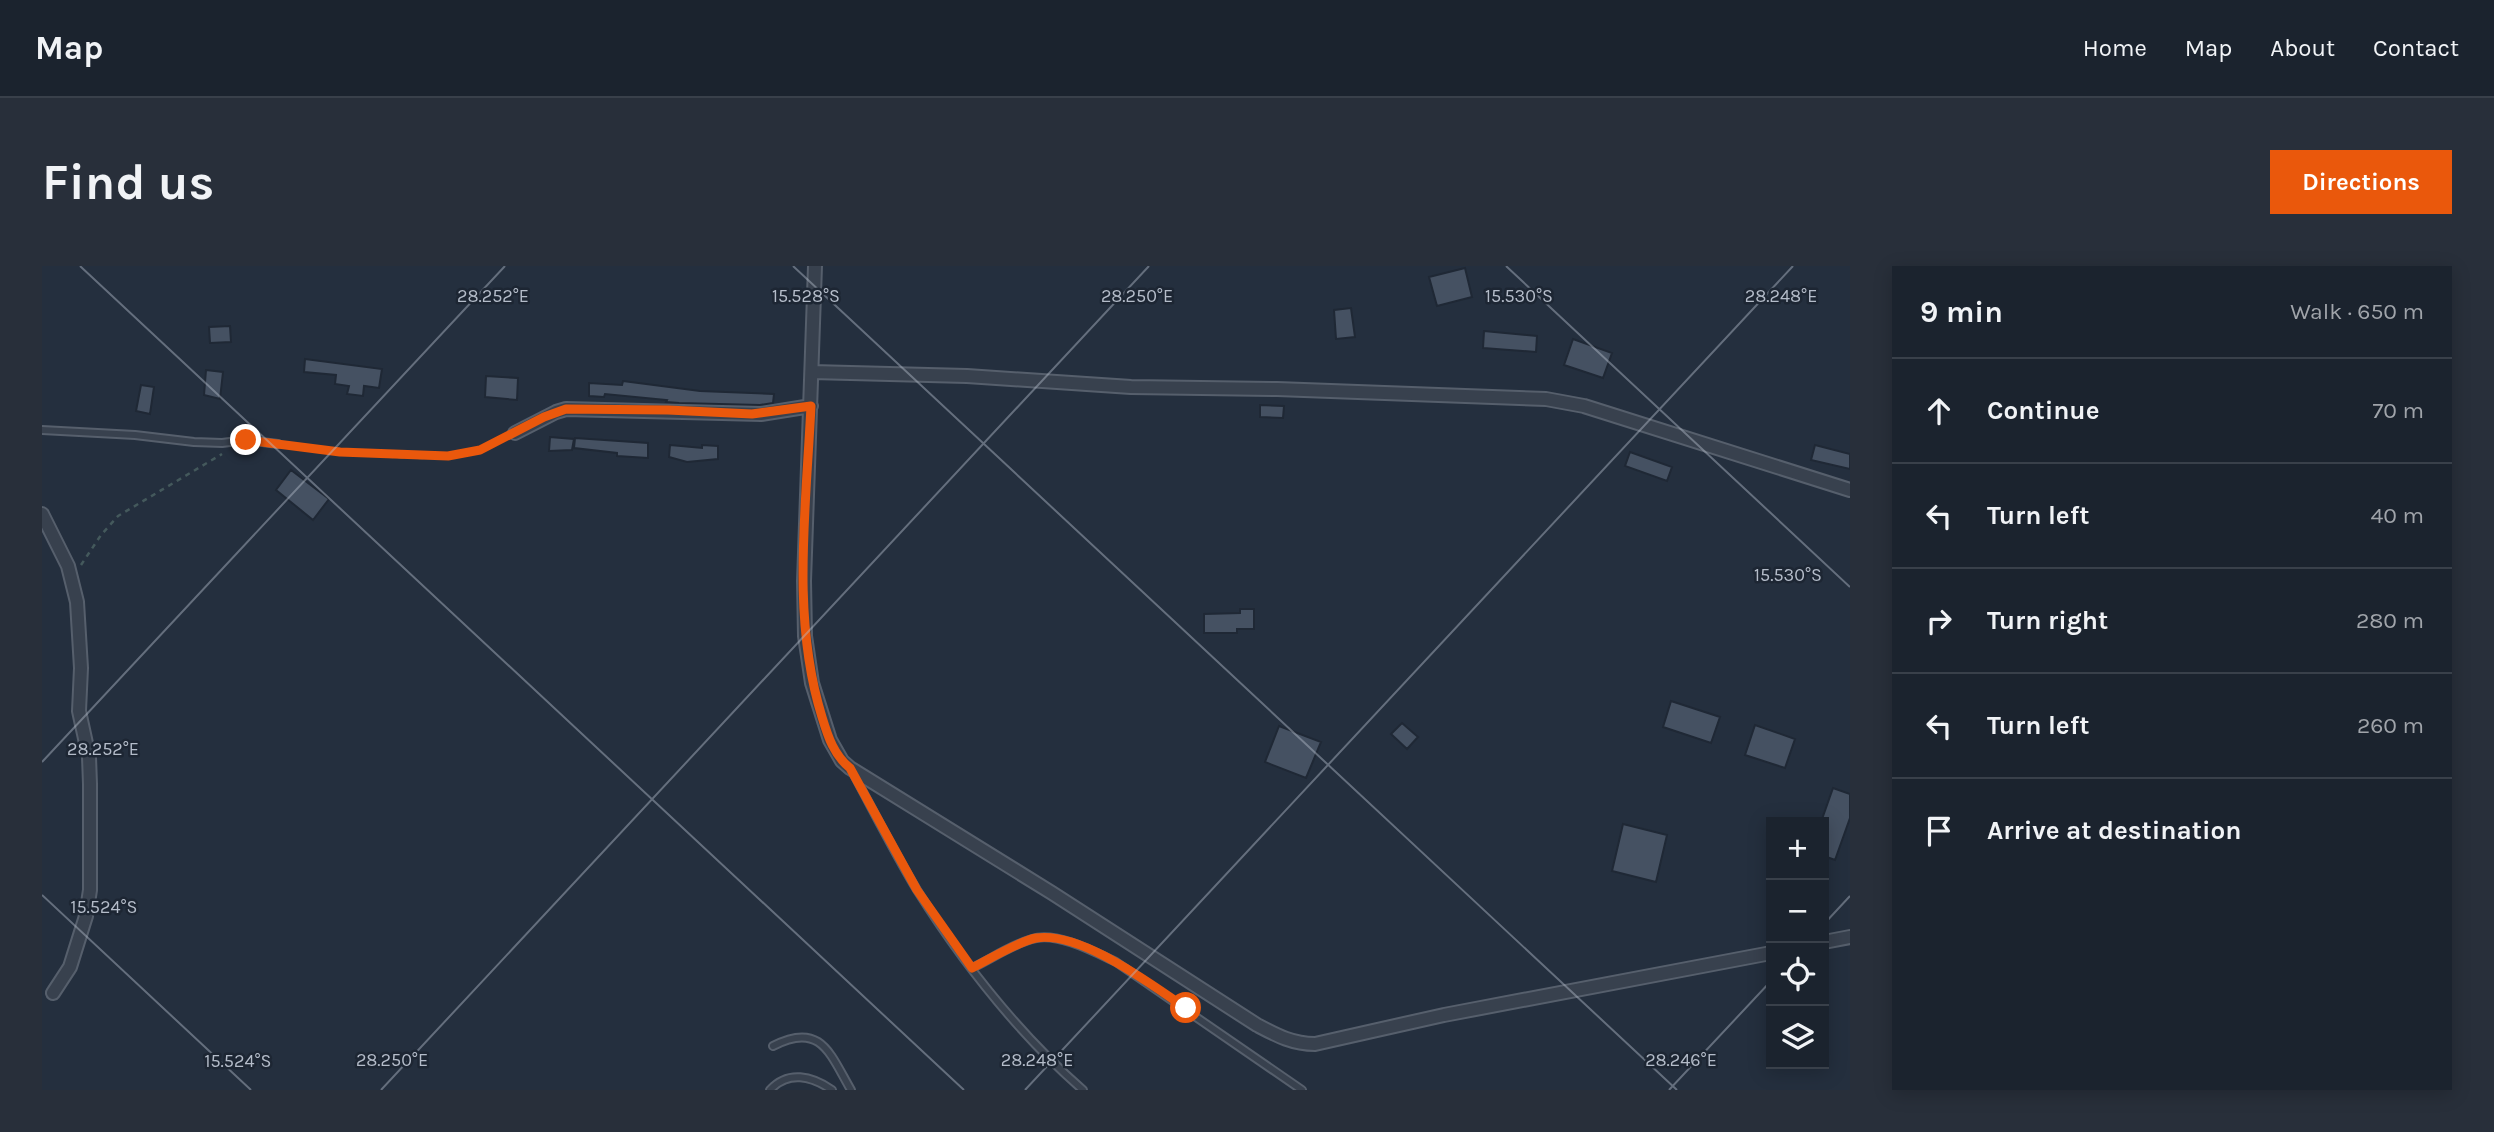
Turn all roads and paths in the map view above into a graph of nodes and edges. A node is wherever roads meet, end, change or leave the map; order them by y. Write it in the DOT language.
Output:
graph roads {
  1 [pos="815,266"];
  2 [pos="812,372"];
  3 [pos="811,406"];
  4 [pos="42,430"];
  5 [pos="514,433"];
  6 [pos="278,444"];
  7 [pos="222,454"];
  8 [pos="1850,490"];
  9 [pos="42,514"];
  10 [pos="72,580"];
  11 [pos="850,768"];
  12 [pos="1850,937"];
  13 [pos="1829,941"];
  14 [pos="1766,954"];
  15 [pos="972,968"];
  16 [pos="53,993"];
  17 [pos="773,1046"];
  18 [pos="770,1090"];
  19 [pos="832,1090"];
  20 [pos="851,1090"];
  21 [pos="1083,1090"];
  22 [pos="1302,1090"];
  1 -- 2 [label="street"];
  2 -- 3 [label="street"];
  2 -- 8 [label="street"];
  3 -- 5 [label="street"];
  3 -- 11 [label="street"];
  4 -- 6 [label="lane"];
  5 -- 6 [label="path"];
  7 -- 10 [label="path"];
  9 -- 10 [label="street"];
  10 -- 16 [label="street"];
  11 -- 14 [label="street"];
  11 -- 15 [label="lane"];
  12 -- 13 [label="street"];
  15 -- 21 [label="lane"];
  15 -- 22 [label="lane"];
  17 -- 20 [label="lane"];
  18 -- 19 [label="lane"];
}
